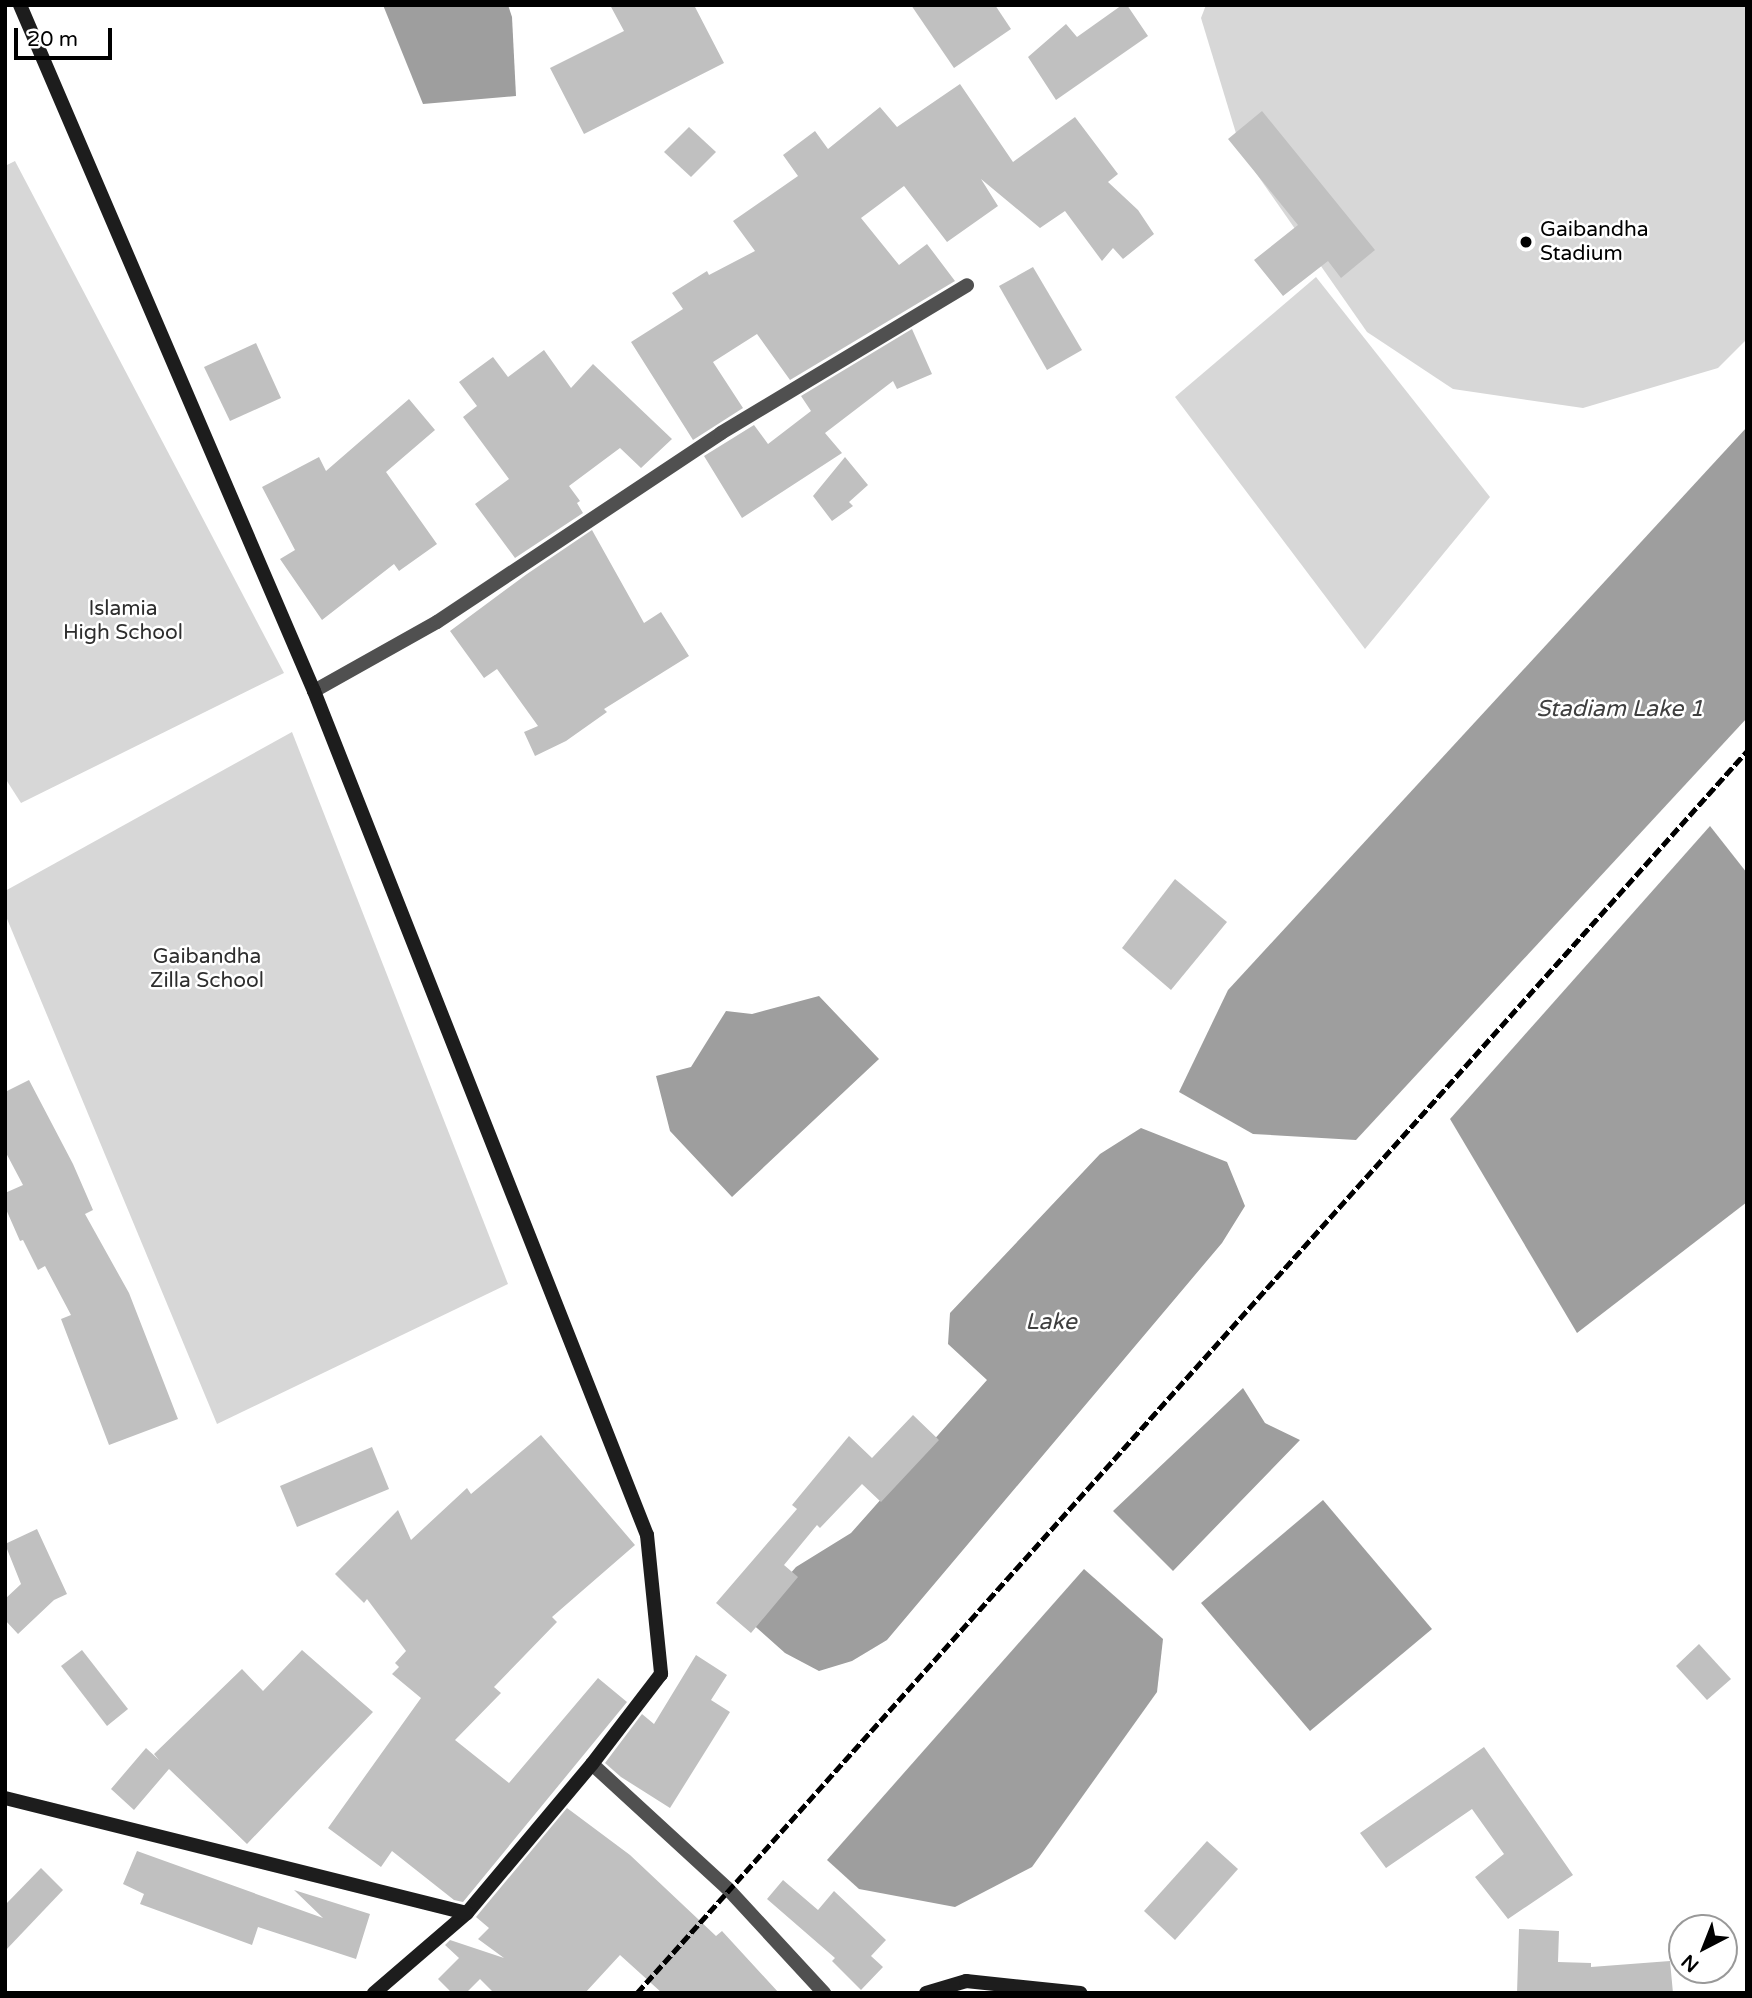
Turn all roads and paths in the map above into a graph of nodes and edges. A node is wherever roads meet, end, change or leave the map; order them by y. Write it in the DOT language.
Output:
graph roads {
  1 [pos="20,5"];
  2 [pos="967,285"];
  3 [pos="314,691"];
  4 [pos="592,1764"];
  5 [pos="5,1798"];
  6 [pos="467,1913"];
  7 [pos="374,1993"];
  8 [pos="824,1993"];
  9 [pos="926,1993"];
  10 [pos="1080,1993"];
  1 -- 3 [label="street"];
  2 -- 3 [label="street"];
  3 -- 4 [label="street"];
  4 -- 6 [label="street"];
  4 -- 8 [label="street"];
  5 -- 6 [label="street"];
  6 -- 7 [label="street"];
  9 -- 10 [label="street"];
}
